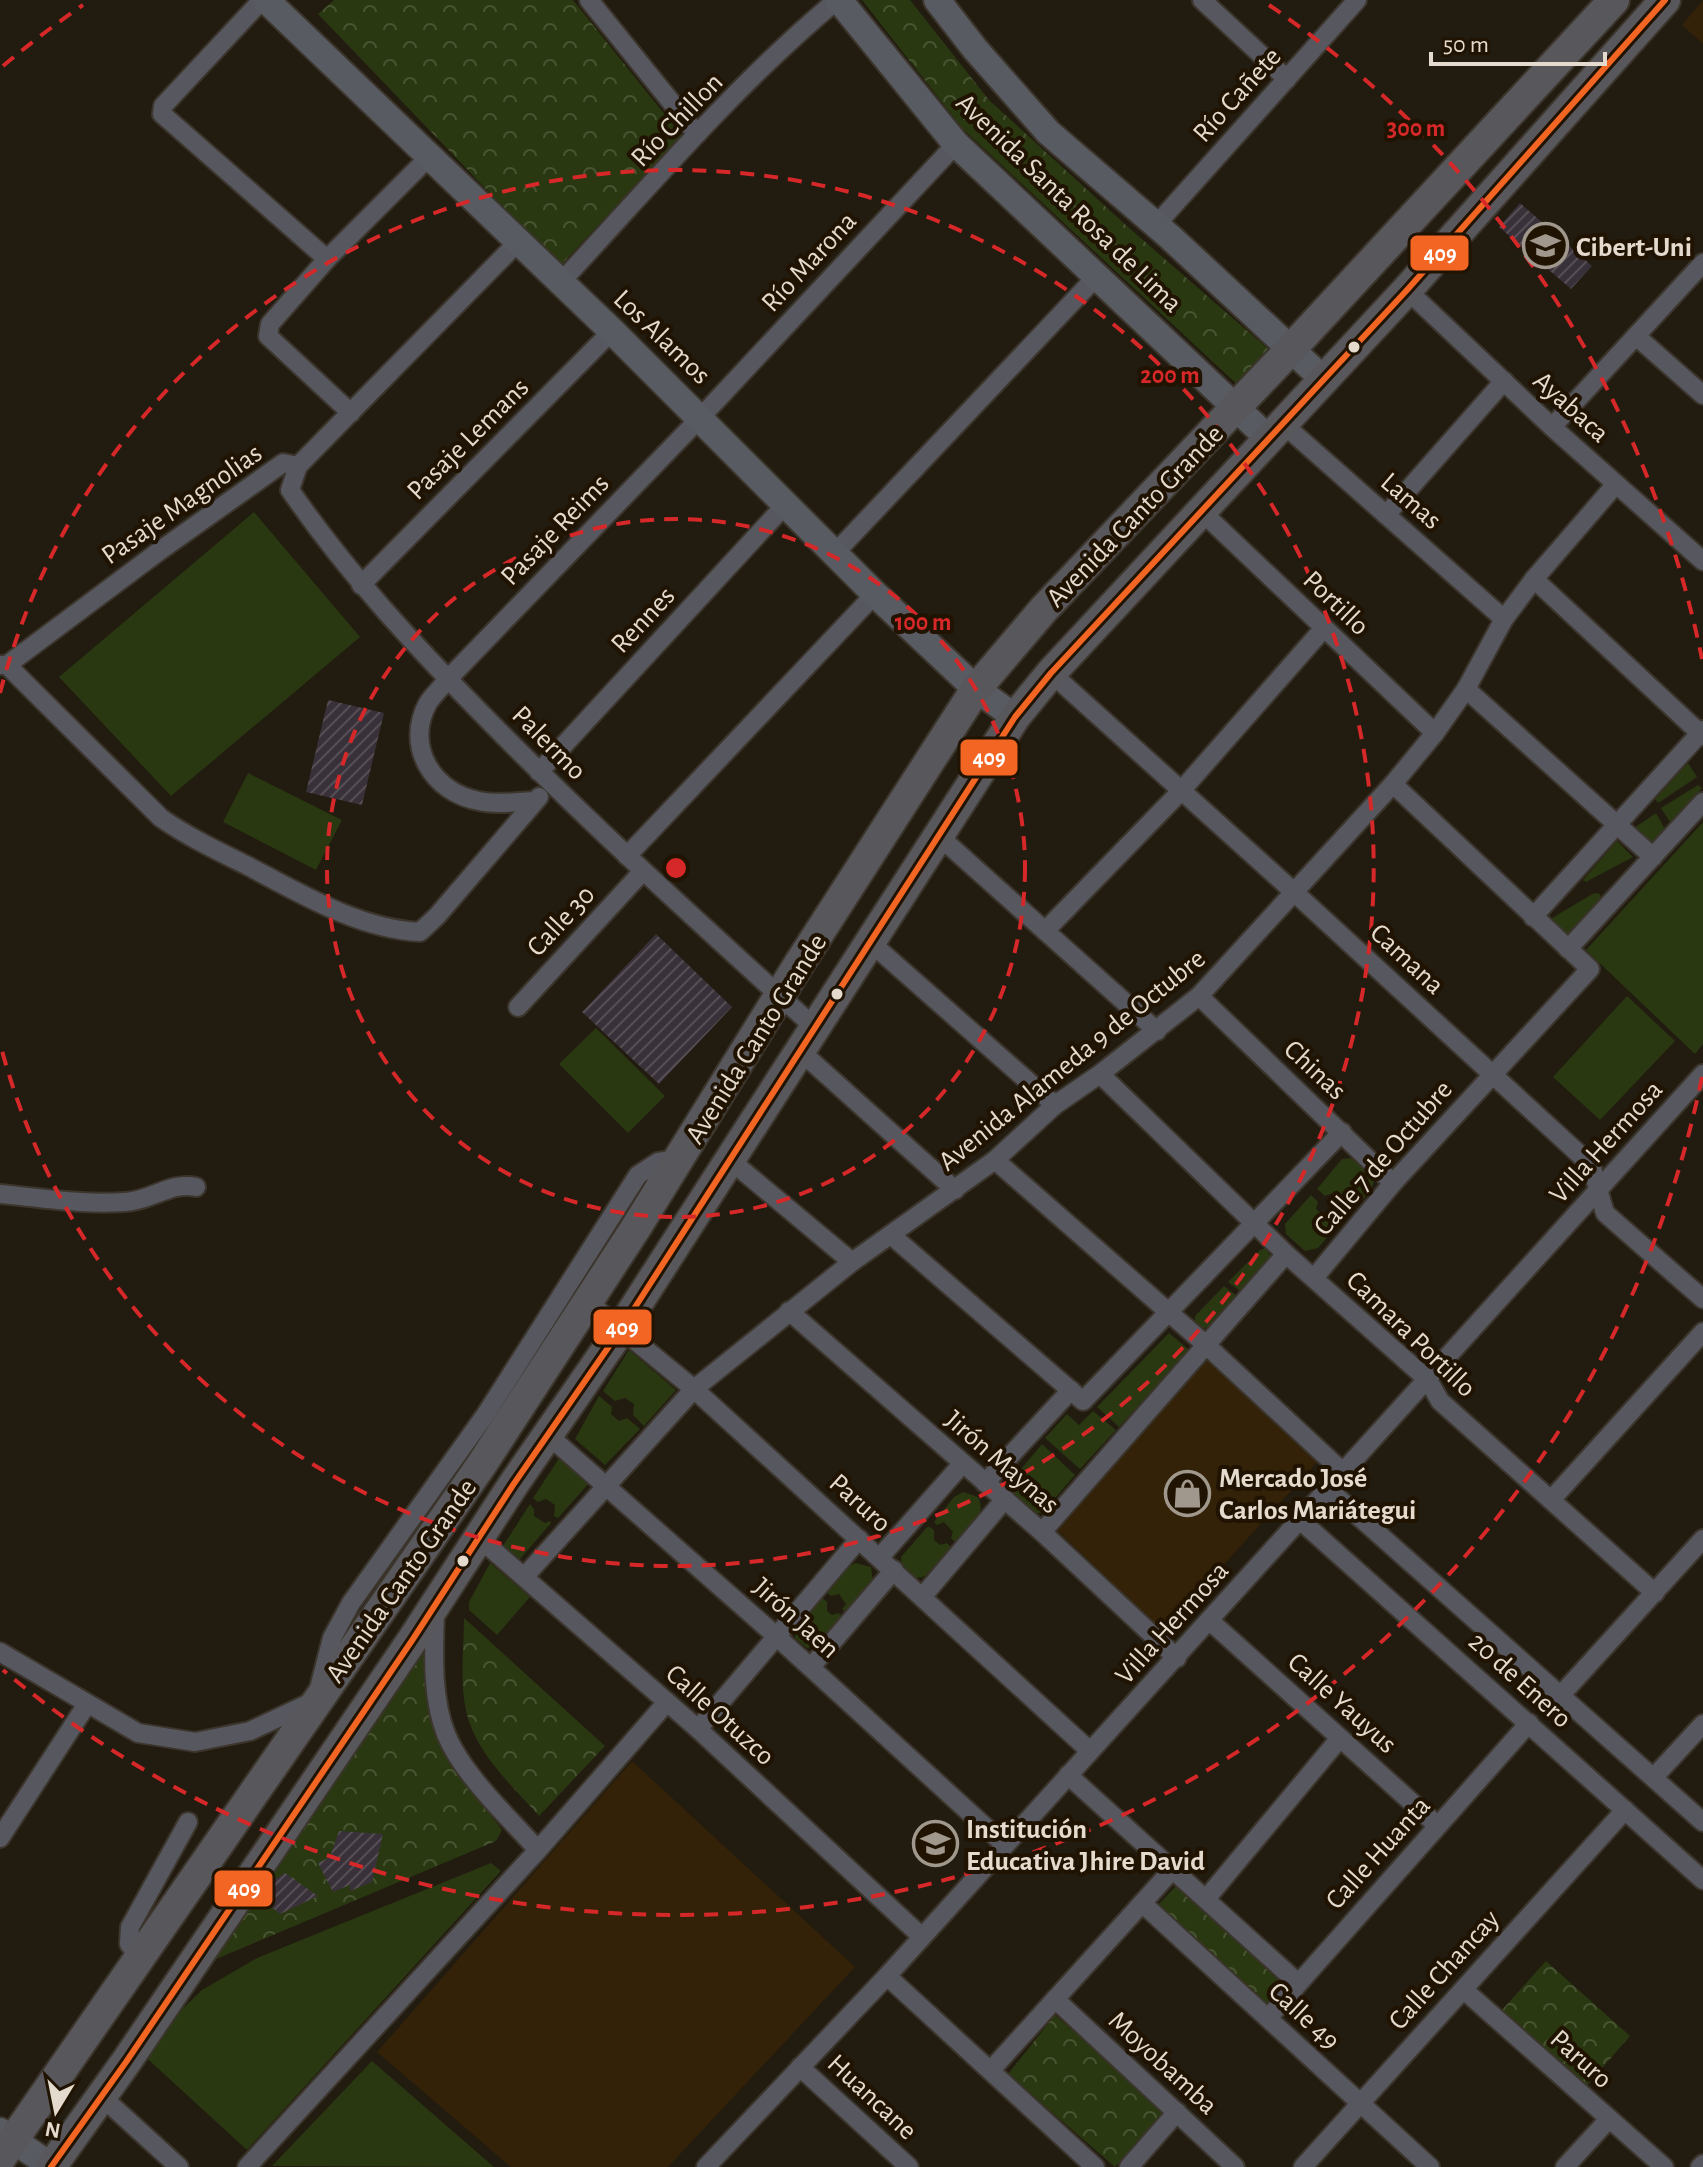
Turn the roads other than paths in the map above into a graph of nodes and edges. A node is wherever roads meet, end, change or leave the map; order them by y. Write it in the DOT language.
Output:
graph roads {
  1 [pos="264,0"];
  2 [pos="589,0"];
  3 [pos="838,0"];
  4 [pos="937,0"];
  5 [pos="1202,0"];
  6 [pos="1357,0"];
  7 [pos="1614,0"];
  8 [pos="1665,0"];
  9 [pos="1287,79"];
  10 [pos="697,134"];
  11 [pos="956,144"];
  12 [pos="429,157"];
  13 [pos="1156,225"];
  14 [pos="518,242"];
  15 [pos="327,259"];
  16 [pos="1703,263"];
  17 [pos="1097,276"];
  18 [pos="561,282"];
  19 [pos="1407,290"];
  20 [pos="612,331"];
  21 [pos="1636,336"];
  22 [pos="1291,349"];
  23 [pos="1323,379"];
  24 [pos="1504,381"];
  25 [pos="1703,395"];
  26 [pos="1237,407"];
  27 [pos="351,413"];
  28 [pos="700,418"];
  29 [pos="1552,427"];
  30 [pos="1275,431"];
  31 [pos="298,466"];
  32 [pos="1616,484"];
  33 [pos="786,504"];
  34 [pos="1201,511"];
  35 [pos="1386,515"];
  36 [pos="835,553"];
  37 [pos="1703,561"];
  38 [pos="1534,579"];
  39 [pos="361,585"];
  40 [pos="875,594"];
  41 [pos="1504,619"];
  42 [pos="1324,628"];
  43 [pos="4,665"];
  44 [pos="1051,673"];
  45 [pos="448,679"];
  46 [pos="976,689"];
  47 [pos="1466,689"];
  48 [pos="1015,717"];
  49 [pos="1435,733"];
  50 [pos="1702,733"];
  51 [pos="545,777"];
  52 [pos="1393,784"];
  53 [pos="1181,791"];
  54 [pos="535,801"];
  55 [pos="1703,802"];
  56 [pos="1617,824"];
  57 [pos="940,837"];
  58 [pos="627,856"];
  59 [pos="1653,857"];
  60 [pos="643,871"];
  61 [pos="1294,892"];
  62 [pos="1533,917"];
  63 [pos="1045,931"];
  64 [pos="870,942"];
  65 [pos="1568,949"];
  66 [pos="780,996"];
  67 [pos="1199,996"];
  68 [pos="518,1007"];
  69 [pos="1157,1031"];
  70 [pos="807,1038"];
  71 [pos="1100,1074"];
  72 [pos="1493,1074"];
  73 [pos="1703,1074"];
  74 [pos="1055,1105"];
  75 [pos="1342,1132"];
  76 [pos="679,1159"];
  77 [pos="730,1160"];
  78 [pos="995,1160"];
  79 [pos="1393,1183"];
  80 [pos="196,1187"];
  81 [pos="1598,1189"];
  82 [pos="955,1190"];
  83 [pos="0,1194"];
  84 [pos="1255,1222"];
  85 [pos="891,1235"];
  86 [pos="1286,1254"];
  87 [pos="852,1262"];
  88 [pos="1314,1278"];
  89 [pos="1701,1292"];
  90 [pos="588,1302"];
  91 [pos="789,1311"];
  92 [pos="1170,1313"];
  93 [pos="621,1329"];
  94 [pos="1703,1332"];
  95 [pos="1205,1344"];
  96 [pos="1428,1380"];
  97 [pos="694,1389"];
  98 [pos="1071,1390"];
  99 [pos="548,1435"];
  100 [pos="963,1463"];
  101 [pos="1344,1473"];
  102 [pos="985,1483"];
  103 [pos="608,1485"];
  104 [pos="1329,1490"];
  105 [pos="1005,1499"];
  106 [pos="1551,1500"];
  107 [pos="1300,1520"];
  108 [pos="1042,1532"];
  109 [pos="479,1538"];
  110 [pos="859,1539"];
  111 [pos="1703,1539"];
  112 [pos="880,1557"];
  113 [pos="894,1570"];
  114 [pos="525,1576"];
  115 [pos="1655,1593"];
  116 [pos="923,1596"];
  117 [pos="435,1602"];
  118 [pos="1210,1621"];
  119 [pos="775,1635"];
  120 [pos="0,1652"];
  121 [pos="1177,1658"];
  122 [pos="811,1667"];
  123 [pos="1560,1696"];
  124 [pos="316,1700"];
  125 [pos="667,1702"];
  126 [pos="87,1704"];
  127 [pos="1529,1723"];
  128 [pos="1703,1724"];
  129 [pos="698,1729"];
  130 [pos="1340,1738"];
  131 [pos="1090,1751"];
  132 [pos="1068,1775"];
  133 [pos="1654,1777"];
  134 [pos="1625,1810"];
  135 [pos="188,1822"];
  136 [pos="1703,1822"];
  137 [pos="1437,1825"];
  138 [pos="0,1838"];
  139 [pos="1004,1844"];
  140 [pos="538,1850"];
  141 [pos="1173,1869"];
  142 [pos="1703,1880"];
  143 [pos="1206,1899"];
  144 [pos="1142,1903"];
  145 [pos="922,1937"];
  146 [pos="139,1956"];
  147 [pos="887,1976"];
  148 [pos="1298,1983"];
  149 [pos="1464,1990"];
  150 [pos="1055,1999"];
  151 [pos="1268,2018"];
  152 [pos="800,2067"];
  153 [pos="991,2070"];
  154 [pos="101,2096"];
  155 [pos="1358,2103"];
  156 [pos="1177,2112"];
  157 [pos="1609,2119"];
  158 [pos="4,2152"];
  159 [pos="51,2166"];
  160 [pos="179,2167"];
  161 [pos="247,2167"];
  162 [pos="706,2167"];
  163 [pos="909,2167"];
  164 [pos="1095,2167"];
  165 [pos="1129,2167"];
  166 [pos="1235,2167"];
  167 [pos="1303,2167"];
  168 [pos="1430,2167"];
  169 [pos="1565,2167"];
  170 [pos="1664,2167"];
  1 -- 12 [label="main road, Los Alamos"];
  1 -- 15 [label="street"];
  2 -- 10 [label="street"];
  3 -- 10 [label="street, Río Chillon"];
  3 -- 11 [label="main road, Avenida Santa Rosa de Lima"];
  4 -- 13 [label="main road, Avenida Santa Rosa de Lima"];
  5 -- 9 [label="street"];
  6 -- 9 [label="street, Río Cañete"];
  7 -- 22 [label="main road, Avenida Canto Grande"];
  8 -- 19 [label="main road, Avenida Canto Grande"];
  9 -- 13 [label="street, Río Cañete"];
  10 -- 18 [label="street, Río Chillon"];
  11 -- 17 [label="main road, Avenida Santa Rosa de Lima"];
  11 -- 28 [label="street, Río Marona"];
  12 -- 14 [label="main road, Los Alamos"];
  12 -- 15 [label="street"];
  13 -- 22 [label="main road, Avenida Santa Rosa de Lima"];
  14 -- 18 [label="main road, Los Alamos"];
  14 -- 27 [label="street, Pasaje Magnolias"];
  15 -- 27 [label="street"];
  16 -- 21 [label="street"];
  17 -- 26 [label="main road, Avenida Santa Rosa de Lima"];
  17 -- 36 [label="street"];
  18 -- 20 [label="main road, Los Alamos"];
  19 -- 23 [label="main road, Avenida Canto Grande"];
  19 -- 24 [label="street, Ayabaca"];
  20 -- 28 [label="main road, Los Alamos"];
  20 -- 39 [label="street, Pasaje Lemans"];
  21 -- 25 [label="street"];
  21 -- 29 [label="street"];
  22 -- 23 [label="main road, Avenida Santa Rosa de Lima"];
  22 -- 26 [label="main road, Avenida Canto Grande"];
  23 -- 30 [label="main road, Avenida Canto Grande"];
  24 -- 29 [label="street, Ayabaca"];
  24 -- 35 [label="street"];
  26 -- 30 [label="main road, Avenida Santa Rosa de Lima"];
  26 -- 46 [label="main road, Avenida Canto Grande"];
  27 -- 31 [label="street, Pasaje Magnolias"];
  28 -- 33 [label="main road, Los Alamos"];
  28 -- 45 [label="street, Pasaje Reims"];
  29 -- 32 [label="street, Ayabaca"];
  30 -- 34 [label="main road, Avenida Canto Grande"];
  30 -- 35 [label="street, Lamas"];
  31 -- 39 [label="street, Palermo"];
  31 -- 43 [label="street, Pasaje Magnolias"];
  32 -- 37 [label="street, Ayabaca"];
  32 -- 38 [label="street, Avenida Alameda 9 de Octubre"];
  33 -- 36 [label="main road, Los Alamos"];
  33 -- 51 [label="street, Rennes"];
  34 -- 42 [label="street, Portillo"];
  34 -- 44 [label="main road, Avenida Canto Grande"];
  35 -- 41 [label="street, Lamas"];
  36 -- 40 [label="main road, Los Alamos"];
  38 -- 41 [label="street, Avenida Alameda 9 de Octubre"];
  38 -- 50 [label="street"];
  39 -- 45 [label="street, Palermo"];
  40 -- 46 [label="main road, Los Alamos"];
  40 -- 58 [label="street"];
  41 -- 47 [label="street, Avenida Alameda 9 de Octubre"];
  42 -- 49 [label="street, Portillo"];
  42 -- 53 [label="street"];
  43 -- 54 [label="street, Rennes"];
  44 -- 48 [label="main road, Avenida Canto Grande"];
  44 -- 53 [label="street, Camana"];
  45 -- 51 [label="street, Palermo"];
  45 -- 54 [label="street, Pasaje Reims"];
  46 -- 48 [label="main road, Los Alamos"];
  46 -- 66 [label="main road, Avenida Canto Grande"];
  47 -- 49 [label="street, Avenida Alameda 9 de Octubre"];
  47 -- 56 [label="street"];
  48 -- 57 [label="main road, Avenida Canto Grande"];
  49 -- 52 [label="street, Avenida Alameda 9 de Octubre"];
  50 -- 56 [label="street"];
  51 -- 54 [label="street, Rennes"];
  51 -- 58 [label="street, Palermo"];
  52 -- 61 [label="street, Avenida Alameda 9 de Octubre"];
  52 -- 62 [label="street"];
  53 -- 61 [label="street, Camana"];
  53 -- 63 [label="street"];
  55 -- 59 [label="street"];
  56 -- 59 [label="street"];
  56 -- 62 [label="street"];
  57 -- 63 [label="street"];
  57 -- 64 [label="main road, Avenida Canto Grande"];
  58 -- 60 [label="street, Palermo"];
  59 -- 65 [label="street"];
  60 -- 66 [label="street, Palermo"];
  60 -- 68 [label="street, Calle 30"];
  61 -- 67 [label="street, Avenida Alameda 9 de Octubre"];
  61 -- 72 [label="street, Camana"];
  62 -- 65 [label="street"];
  63 -- 69 [label="street"];
  64 -- 70 [label="main road, Avenida Canto Grande"];
  64 -- 74 [label="street"];
  65 -- 72 [label="street, Calle 7 de Octubre"];
  66 -- 70 [label="street, Palermo"];
  66 -- 76 [label="main road, Avenida Canto Grande"];
  67 -- 69 [label="street, Avenida Alameda 9 de Octubre"];
  67 -- 75 [label="street, Chinas"];
  69 -- 71 [label="street, Avenida Alameda 9 de Octubre"];
  70 -- 77 [label="main road, Avenida Canto Grande"];
  70 -- 82 [label="street, Palermo"];
  71 -- 74 [label="street, Avenida Alameda 9 de Octubre"];
  71 -- 84 [label="street, Camara Portillo"];
  72 -- 79 [label="street, Calle 7 de Octubre"];
  72 -- 81 [label="street, Camana"];
  73 -- 81 [label="street, Villa Hermosa"];
  74 -- 78 [label="street, Avenida Alameda 9 de Octubre"];
  75 -- 79 [label="street, Chinas"];
  75 -- 84 [label="street"];
  76 -- 90 [label="main road, Avenida Canto Grande"];
  76 -- 124 [label="street"];
  77 -- 87 [label="street"];
  77 -- 93 [label="main road, Avenida Canto Grande"];
  78 -- 82 [label="street, Avenida Alameda 9 de Octubre"];
  78 -- 92 [label="street"];
  79 -- 88 [label="street, Calle 7 de Octubre"];
  80 -- 83 [label="street"];
  81 -- 89 [label="street, Camana"];
  81 -- 96 [label="street, Villa Hermosa"];
  82 -- 85 [label="street, Avenida Alameda 9 de Octubre"];
  84 -- 86 [label="street, Camara Portillo"];
  84 -- 92 [label="street"];
  85 -- 87 [label="street, Avenida Alameda 9 de Octubre"];
  85 -- 98 [label="street"];
  86 -- 88 [label="street, Camara Portillo"];
  86 -- 95 [label="street"];
  87 -- 91 [label="street, Avenida Alameda 9 de Octubre"];
  88 -- 96 [label="street, Camara Portillo"];
  90 -- 93 [label="street, Paruro"];
  90 -- 124 [label="main road, Avenida Canto Grande"];
  91 -- 97 [label="street, Avenida Alameda 9 de Octubre"];
  91 -- 100 [label="street, Jirón Maynas"];
  92 -- 95 [label="street"];
  92 -- 98 [label="street"];
  93 -- 97 [label="street, Paruro"];
  93 -- 99 [label="main road, Avenida Canto Grande"];
  94 -- 106 [label="street"];
  95 -- 101 [label="street"];
  95 -- 108 [label="street"];
  96 -- 101 [label="street, Villa Hermosa"];
  96 -- 106 [label="street, Camara Portillo"];
  97 -- 103 [label="street, Avenida Alameda 9 de Octubre"];
  97 -- 110 [label="street, Paruro"];
  98 -- 102 [label="street"];
  99 -- 103 [label="street, Jirón Jaen"];
  99 -- 109 [label="main road, Avenida Canto Grande"];
  100 -- 102 [label="street, Jirón Maynas"];
  100 -- 112 [label="street"];
  101 -- 104 [label="street, Villa Hermosa"];
  102 -- 105 [label="street, Jirón Maynas"];
  103 -- 114 [label="street, Avenida Alameda 9 de Octubre"];
  103 -- 119 [label="street, Jirón Jaen"];
  104 -- 107 [label="street, Villa Hermosa"];
  104 -- 123 [label="street, 20 de Enero"];
  105 -- 108 [label="street, Jirón Maynas"];
  105 -- 116 [label="street"];
  106 -- 115 [label="street, Camara Portillo"];
  107 -- 118 [label="street, Villa Hermosa"];
  107 -- 127 [label="street, 20 de Enero"];
  108 -- 121 [label="street, Jirón Maynas"];
  109 -- 114 [label="street, Calle Otuzco"];
  109 -- 117 [label="main road, Avenida Canto Grande"];
  110 -- 112 [label="street, Paruro"];
  110 -- 119 [label="street"];
  111 -- 115 [label="street"];
  112 -- 113 [label="street, Paruro"];
  113 -- 116 [label="street, Paruro"];
  113 -- 122 [label="street"];
  114 -- 125 [label="street, Calle Otuzco"];
  115 -- 123 [label="street"];
  116 -- 131 [label="street, Paruro"];
  117 -- 140 [label="street"];
  117 -- 154 [label="main road, Avenida Canto Grande"];
  118 -- 121 [label="street, Villa Hermosa"];
  118 -- 130 [label="street, Calle Yauyus"];
  119 -- 122 [label="street, Jirón Jaen"];
  119 -- 129 [label="street"];
  120 -- 126 [label="street"];
  121 -- 131 [label="street, Villa Hermosa"];
  122 -- 139 [label="street, Jirón Jaen"];
  123 -- 133 [label="street, 20 de Enero"];
  124 -- 126 [label="street"];
  124 -- 146 [label="main road, Avenida Canto Grande"];
  125 -- 129 [label="street, Calle Otuzco"];
  125 -- 140 [label="street"];
  126 -- 138 [label="street"];
  127 -- 134 [label="street, 20 de Enero"];
  127 -- 137 [label="street, Calle Huanta"];
  128 -- 133 [label="street"];
  129 -- 145 [label="street, Calle Otuzco"];
  130 -- 137 [label="street, Calle Yauyus"];
  130 -- 143 [label="street"];
  131 -- 132 [label="street, Villa Hermosa"];
  132 -- 139 [label="street, Villa Hermosa"];
  132 -- 141 [label="street"];
  133 -- 136 [label="street, 20 de Enero"];
  134 -- 142 [label="street, 20 de Enero"];
  134 -- 149 [label="street, Calle Chancay"];
  135 -- 146 [label="street"];
  137 -- 148 [label="street, Calle Huanta"];
  139 -- 145 [label="street, Villa Hermosa"];
  140 -- 161 [label="street"];
  141 -- 143 [label="street"];
  141 -- 144 [label="street"];
  143 -- 148 [label="street"];
  144 -- 150 [label="street"];
  144 -- 151 [label="street, Calle 49"];
  145 -- 147 [label="street, Villa Hermosa"];
  146 -- 158 [label="main road, Avenida Canto Grande"];
  147 -- 152 [label="street, Villa Hermosa"];
  147 -- 153 [label="street"];
  148 -- 151 [label="street, Calle Huanta"];
  149 -- 155 [label="street, Calle Chancay"];
  149 -- 157 [label="street, Paruro"];
  150 -- 153 [label="street"];
  150 -- 156 [label="street, Moyobamba"];
  151 -- 155 [label="street, Calle 49"];
  152 -- 162 [label="street, Villa Hermosa"];
  152 -- 163 [label="street, Huancane"];
  153 -- 164 [label="street"];
  154 -- 159 [label="main road, Avenida Canto Grande"];
  154 -- 160 [label="street"];
  155 -- 167 [label="street, Calle Chancay"];
  155 -- 168 [label="street, Calle 49"];
  156 -- 165 [label="street"];
  156 -- 166 [label="street, Moyobamba"];
  157 -- 169 [label="street"];
  157 -- 170 [label="street, Paruro"];
  158 -- 159 [label="main road"];
}
